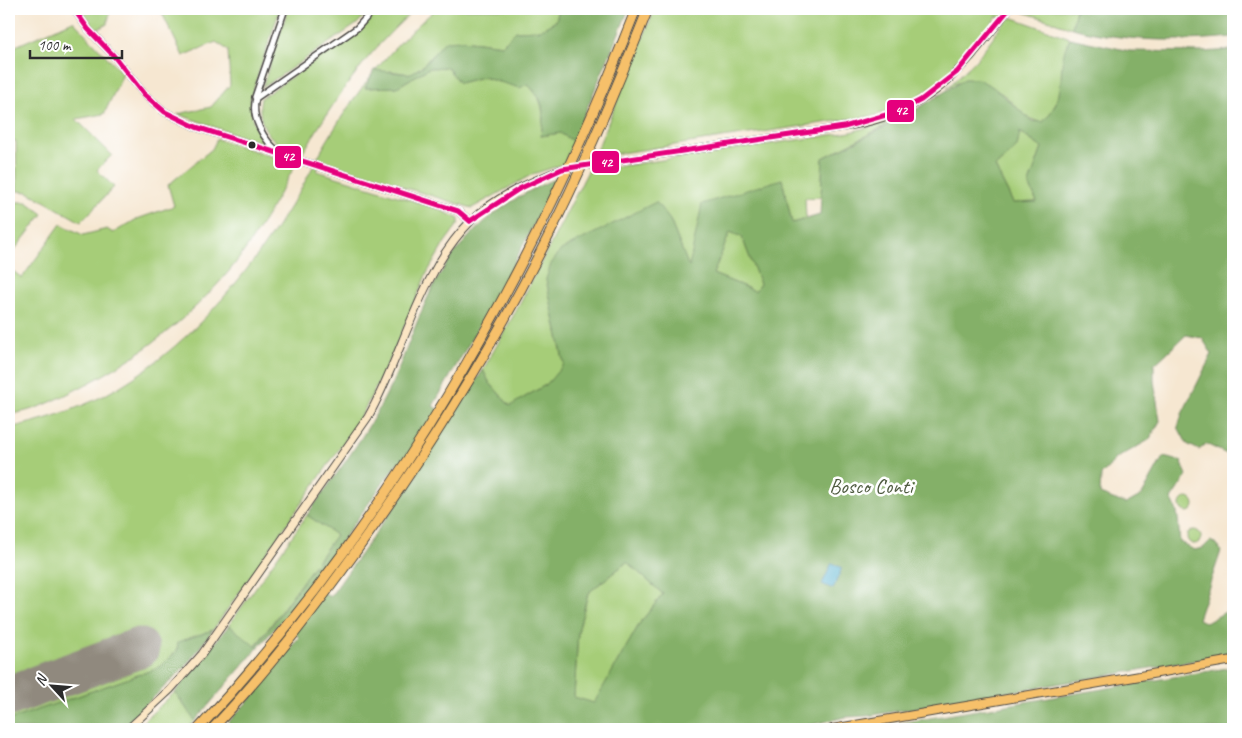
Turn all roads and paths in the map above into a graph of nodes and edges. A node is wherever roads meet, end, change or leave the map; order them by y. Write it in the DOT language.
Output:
graph roads {
  1 [pos="74,9"];
  2 [pos="285,9"];
  3 [pos="374,9"];
  4 [pos="636,9"];
  5 [pos="648,9"];
  6 [pos="1009,9"];
  7 [pos="255,103"];
  8 [pos="279,153"];
  9 [pos="590,165"];
  10 [pos="562,169"];
  11 [pos="470,221"];
  12 [pos="1233,660"];
  13 [pos="128,729"];
  14 [pos="198,729"];
  15 [pos="212,729"];
  16 [pos="832,729"];
  1 -- 8 [label="street"];
  2 -- 7 [label="street"];
  3 -- 7 [label="street"];
  4 -- 14 [label="highway"];
  5 -- 15 [label="highway"];
  6 -- 9 [label="main road"];
  7 -- 8 [label="street"];
  8 -- 11 [label="street"];
  10 -- 11 [label="main road"];
  11 -- 13 [label="main road"];
  12 -- 16 [label="main road"];
}
